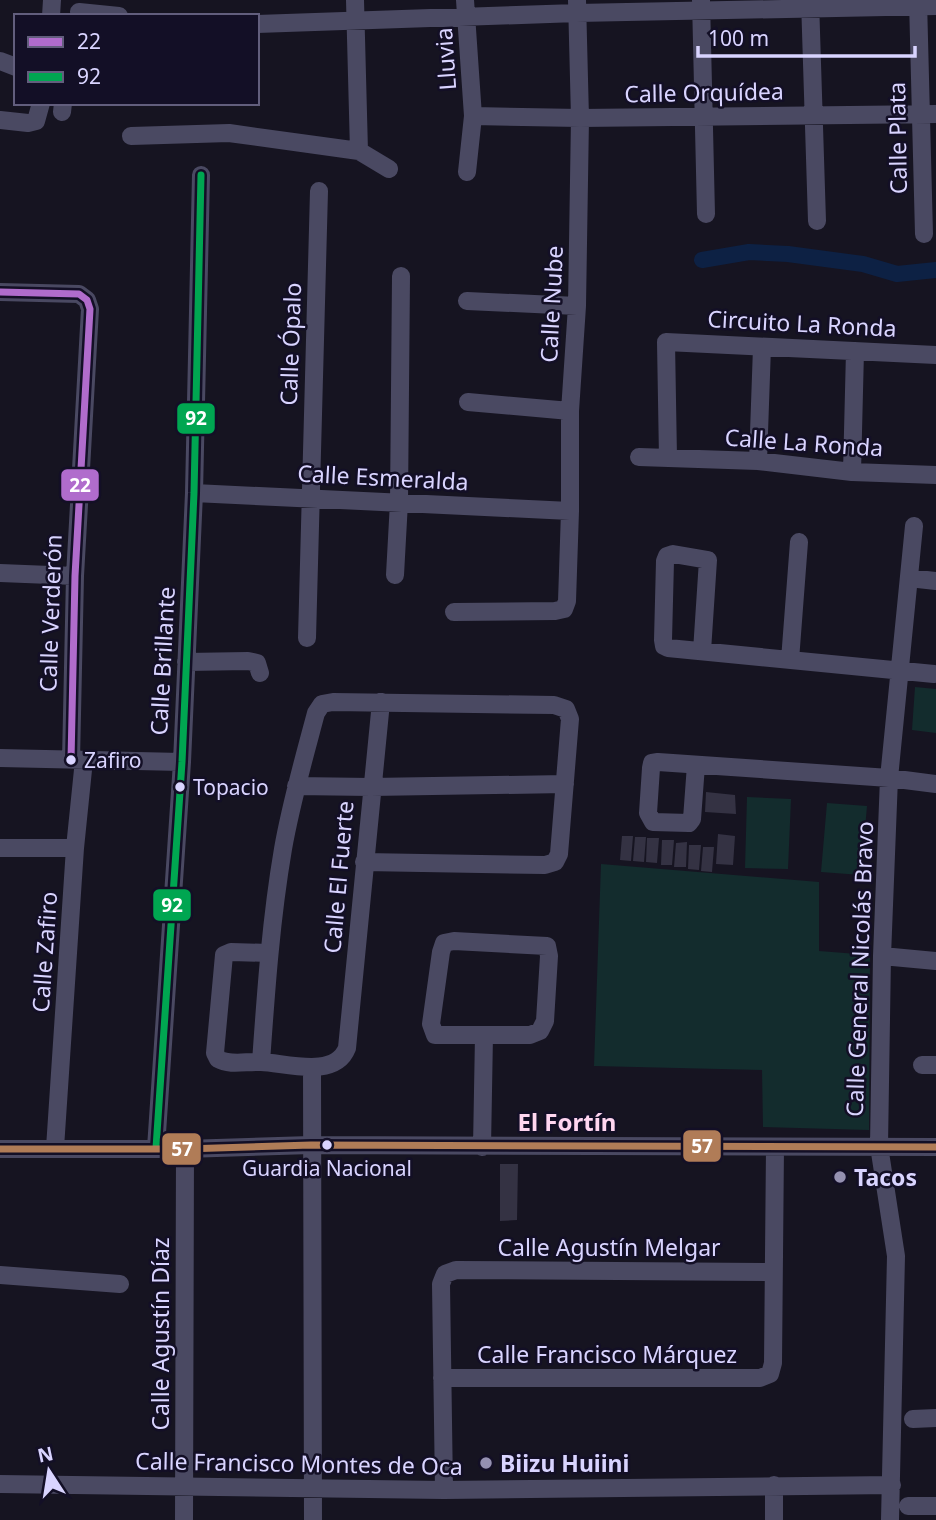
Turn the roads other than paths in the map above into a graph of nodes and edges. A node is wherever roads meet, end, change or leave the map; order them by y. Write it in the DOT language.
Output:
graph roads {
  1 [pos="355,0"];
  2 [pos="810,4"];
  3 [pos="924,4"];
  4 [pos="701,5"];
  5 [pos="577,6"];
  6 [pos="466,8"];
  7 [pos="79,9"];
  8 [pos="108,14"];
  9 [pos="357,19"];
  10 [pos="259,24"];
  11 [pos="40,105"];
  12 [pos="928,114"];
  13 [pos="473,116"];
  14 [pos="814,116"];
  15 [pos="704,117"];
  16 [pos="580,118"];
  17 [pos="0,120"];
  18 [pos="131,136"];
  19 [pos="359,151"];
  20 [pos="389,169"];
  21 [pos="467,172"];
  22 [pos="201,175"];
  23 [pos="319,191"];
  24 [pos="706,214"];
  25 [pos="817,221"];
  26 [pos="923,234"];
  27 [pos="401,276"];
  28 [pos="0,292"];
  29 [pos="467,301"];
  30 [pos="577,306"];
  31 [pos="762,347"];
  32 [pos="855,351"];
  33 [pos="936,355"];
  34 [pos="468,402"];
  35 [pos="569,411"];
  36 [pos="639,457"];
  37 [pos="668,458"];
  38 [pos="758,461"];
  39 [pos="852,472"];
  40 [pos="936,475"];
  41 [pos="194,493"];
  42 [pos="310,498"];
  43 [pos="399,502"];
  44 [pos="570,511"];
  45 [pos="914,526"];
  46 [pos="799,542"];
  47 [pos="0,573"];
  48 [pos="395,575"];
  49 [pos="75,576"];
  50 [pos="909,578"];
  51 [pos="936,581"];
  52 [pos="454,612"];
  53 [pos="307,638"];
  54 [pos="702,651"];
  55 [pos="790,660"];
  56 [pos="186,662"];
  57 [pos="901,671"];
  58 [pos="260,673"];
  59 [pos="934,674"];
  60 [pos="381,702"];
  61 [pos="0,758"];
  62 [pos="78,760"];
  63 [pos="182,762"];
  64 [pos="696,765"];
  65 [pos="889,778"];
  66 [pos="565,784"];
  67 [pos="936,784"];
  68 [pos="296,786"];
  69 [pos="371,787"];
  70 [pos="0,848"];
  71 [pos="75,848"];
  72 [pos="364,862"];
  73 [pos="269,953"];
  74 [pos="882,956"];
  75 [pos="936,961"];
  76 [pos="484,1035"];
  77 [pos="261,1062"];
  78 [pos="312,1068"];
  79 [pos="311,1146"];
  80 [pos="879,1146"];
  81 [pos="482,1147"];
  82 [pos="775,1147"];
  83 [pos="936,1147"];
  84 [pos="55,1148"];
  85 [pos="156,1148"];
  86 [pos="0,1149"];
  87 [pos="185,1149"];
  88 [pos="773,1272"];
  89 [pos="0,1275"];
  90 [pos="120,1283"];
  91 [pos="442,1378"];
  92 [pos="936,1418"];
  93 [pos="913,1419"];
  94 [pos="0,1484"];
  95 [pos="774,1485"];
  96 [pos="891,1485"];
  97 [pos="184,1488"];
  98 [pos="313,1489"];
  99 [pos="444,1490"];
  100 [pos="908,1506"];
  101 [pos="936,1506"];
  102 [pos="184,1520"];
  103 [pos="313,1520"];
  104 [pos="774,1520"];
  105 [pos="890,1520"];
  1 -- 9 [label="street"];
  2 -- 3 [label="street"];
  2 -- 4 [label="street"];
  2 -- 14 [label="street"];
  3 -- 12 [label="street, Calle Plata"];
  4 -- 5 [label="street"];
  4 -- 15 [label="street"];
  5 -- 6 [label="street"];
  5 -- 16 [label="street, Calle Nube"];
  6 -- 9 [label="street"];
  6 -- 13 [label="street, Lluvia"];
  7 -- 8 [label="street"];
  9 -- 10 [label="street"];
  9 -- 19 [label="street"];
  11 -- 17 [label="street"];
  12 -- 14 [label="street, Calle Orquídea"];
  12 -- 26 [label="street, Calle Plata"];
  13 -- 16 [label="street, Calle Orquídea"];
  13 -- 21 [label="street, Lluvia"];
  14 -- 15 [label="street, Calle Orquídea"];
  14 -- 25 [label="street"];
  15 -- 16 [label="street, Calle Orquídea"];
  15 -- 24 [label="street"];
  16 -- 30 [label="street, Calle Nube"];
  18 -- 19 [label="street"];
  19 -- 20 [label="street"];
  22 -- 41 [label="street, Calle Brillante"];
  23 -- 42 [label="street, Calle Ópalo"];
  27 -- 43 [label="street"];
  28 -- 49 [label="street, Calle Verderón"];
  29 -- 30 [label="street"];
  30 -- 35 [label="street, Calle Nube"];
  31 -- 32 [label="street, Circuito La Ronda"];
  31 -- 37 [label="street, Circuito La Ronda"];
  31 -- 38 [label="street"];
  32 -- 33 [label="street, Circuito La Ronda"];
  32 -- 39 [label="street"];
  34 -- 35 [label="street"];
  35 -- 44 [label="street, Calle Nube"];
  36 -- 37 [label="street, Calle La Ronda"];
  37 -- 38 [label="street, Calle La Ronda"];
  38 -- 39 [label="street, Calle La Ronda"];
  39 -- 40 [label="street, Calle La Ronda"];
  41 -- 42 [label="street, Calle Esmeralda"];
  41 -- 56 [label="street, Calle Brillante"];
  42 -- 43 [label="street, Calle Esmeralda"];
  42 -- 53 [label="street, Calle Ópalo"];
  43 -- 44 [label="street, Calle Esmeralda"];
  43 -- 48 [label="street"];
  44 -- 52 [label="street, Calle Nube"];
  45 -- 50 [label="street, Calle General Nicolás Bravo"];
  46 -- 55 [label="street"];
  47 -- 49 [label="street"];
  49 -- 62 [label="street, Calle Verderón"];
  50 -- 51 [label="street"];
  50 -- 57 [label="street, Calle General Nicolás Bravo"];
  54 -- 54 [label="street"];
  54 -- 55 [label="street"];
  55 -- 57 [label="street"];
  56 -- 58 [label="street"];
  56 -- 63 [label="street, Calle Brillante"];
  57 -- 59 [label="street"];
  57 -- 65 [label="street, Calle General Nicolás Bravo"];
  60 -- 66 [label="street"];
  60 -- 68 [label="street"];
  60 -- 69 [label="street, Calle El Fuerte"];
  61 -- 62 [label="street"];
  62 -- 63 [label="street"];
  62 -- 71 [label="street, Calle Zafiro"];
  63 -- 85 [label="street, Calle Brillante"];
  64 -- 64 [label="street"];
  64 -- 65 [label="street"];
  65 -- 67 [label="street"];
  65 -- 74 [label="street, Calle General Nicolás Bravo"];
  66 -- 69 [label="street"];
  66 -- 72 [label="street"];
  68 -- 69 [label="street"];
  68 -- 73 [label="street"];
  69 -- 72 [label="street, Calle El Fuerte"];
  70 -- 71 [label="street"];
  71 -- 84 [label="street, Calle Zafiro"];
  72 -- 78 [label="street, Calle El Fuerte"];
  73 -- 77 [label="street"];
  73 -- 77 [label="street"];
  74 -- 75 [label="street"];
  74 -- 80 [label="street, Calle General Nicolás Bravo"];
  76 -- 76 [label="street"];
  76 -- 81 [label="street"];
  77 -- 78 [label="street"];
  78 -- 79 [label="street"];
  79 -- 81 [label="street"];
  79 -- 87 [label="street"];
  79 -- 98 [label="street"];
  80 -- 82 [label="street"];
  80 -- 83 [label="street"];
  80 -- 96 [label="street, Calle General Nicolás Bravo"];
  81 -- 82 [label="street"];
  82 -- 88 [label="street"];
  84 -- 85 [label="street"];
  84 -- 86 [label="street"];
  85 -- 87 [label="street"];
  87 -- 97 [label="street, Calle Agustín Díaz"];
  88 -- 91 [label="street, Calle Francisco Márquez"];
  88 -- 91 [label="street, Calle Agustín Melgar"];
  89 -- 90 [label="street"];
  91 -- 99 [label="street"];
  92 -- 93 [label="street"];
  94 -- 97 [label="street, Calle Francisco Montes de Oca"];
  95 -- 96 [label="street, Calle Francisco Montes de Oca"];
  95 -- 99 [label="street, Calle Francisco Montes de Oca"];
  95 -- 104 [label="street"];
  96 -- 105 [label="street, Calle General Nicolás Bravo"];
  97 -- 98 [label="street, Calle Francisco Montes de Oca"];
  97 -- 102 [label="street, Calle Agustín Díaz"];
  98 -- 99 [label="street, Calle Francisco Montes de Oca"];
  98 -- 103 [label="street"];
  100 -- 101 [label="street"];
}
